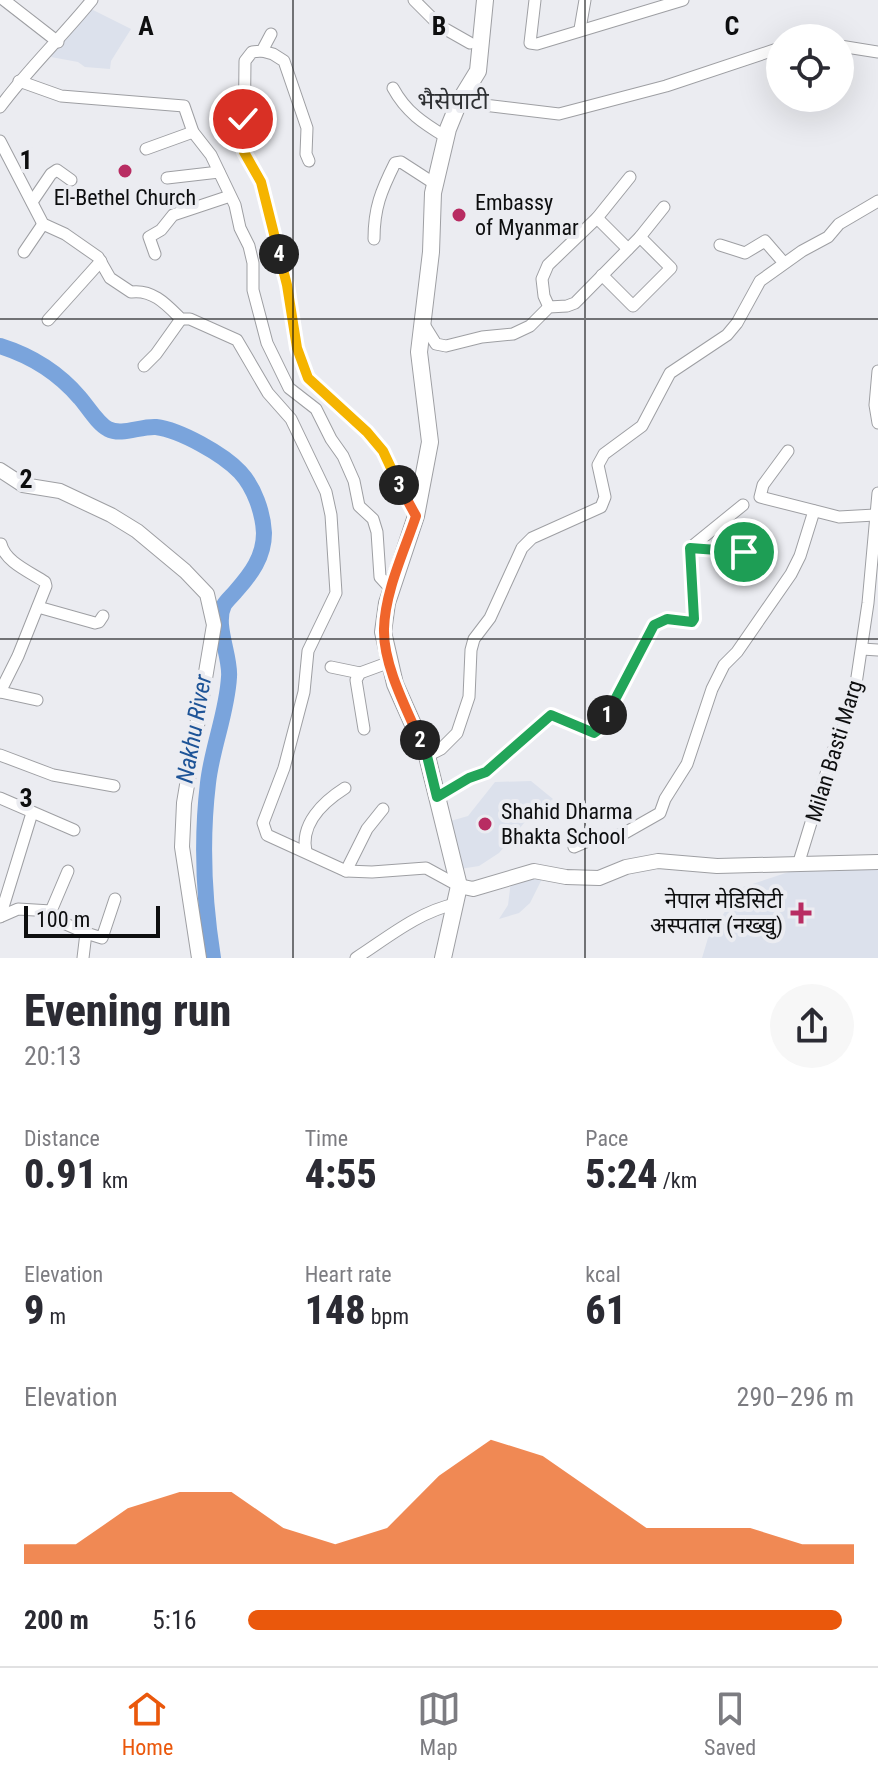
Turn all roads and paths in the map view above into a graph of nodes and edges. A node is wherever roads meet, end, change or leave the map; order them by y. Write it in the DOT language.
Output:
graph roads {
  1 [pos="4,0"];
  2 [pos="92,0"];
  3 [pos="414,0"];
  4 [pos="474,0"];
  5 [pos="485,0"];
  6 [pos="535,0"];
  7 [pos="585,0"];
  8 [pos="630,0"];
  9 [pos="683,0"];
  10 [pos="628,16"];
  11 [pos="580,29"];
  12 [pos="271,34"];
  13 [pos="58,42"];
  14 [pos="470,43"];
  15 [pos="854,48"];
  16 [pos="262,51"];
  17 [pos="878,52"];
  18 [pos="766,53"];
  19 [pos="19,81"];
  20 [pos="393,88"];
  21 [pos="463,95"];
  22 [pos="0,107"];
  23 [pos="193,132"];
  24 [pos="446,137"];
  25 [pos="0,141"];
  26 [pos="146,149"];
  27 [pos="309,161"];
  28 [pos="219,172"];
  29 [pos="630,177"];
  30 [pos="167,178"];
  31 [pos="71,180"];
  32 [pos="435,184"];
  33 [pos="230,196"];
  34 [pos="878,201"];
  35 [pos="32,202"];
  36 [pos="664,207"];
  37 [pos="597,218"];
  38 [pos="43,224"];
  39 [pos="640,237"];
  40 [pos="374,239"];
  41 [pos="720,245"];
  42 [pos="628,249"];
  43 [pos="24,252"];
  44 [pos="155,254"];
  45 [pos="101,261"];
  46 [pos="784,263"];
  47 [pos="602,275"];
  48 [pos="549,307"];
  49 [pos="181,319"];
  50 [pos="48,320"];
  51 [pos="423,323"];
  52 [pos="144,366"];
  53 [pos="878,371"];
  54 [pos="878,423"];
  55 [pos="788,451"];
  56 [pos="0,470"];
  57 [pos="878,493"];
  58 [pos="743,505"];
  59 [pos="814,511"];
  60 [pos="875,515"];
  61 [pos="416,516"];
  62 [pos="1,544"];
  63 [pos="690,548"];
  64 [pos="744,552"];
  65 [pos="391,589"];
  66 [pos="873,604"];
  67 [pos="38,607"];
  68 [pos="103,616"];
  69 [pos="862,649"];
  70 [pos="878,650"];
  71 [pos="390,662"];
  72 [pos="331,667"];
  73 [pos="360,673"];
  74 [pos="0,692"];
  75 [pos="37,700"];
  76 [pos="364,729"];
  77 [pos="0,755"];
  78 [pos="427,756"];
  79 [pos="114,786"];
  80 [pos="345,788"];
  81 [pos="437,797"];
  82 [pos="0,798"];
  83 [pos="383,809"];
  84 [pos="32,813"];
  85 [pos="74,830"];
  86 [pos="574,847"];
  87 [pos="306,852"];
  88 [pos="878,862"];
  89 [pos="798,865"];
  90 [pos="68,871"];
  91 [pos="346,871"];
  92 [pos="459,886"];
  93 [pos="115,899"];
  94 [pos="455,904"];
  95 [pos="51,911"];
  96 [pos="1,917"];
  97 [pos="86,933"];
  98 [pos="83,958"];
  99 [pos="199,958"];
  100 [pos="356,958"];
  101 [pos="443,958"];
  1 -- 13 [label="street"];
  2 -- 13 [label="street"];
  3 -- 14 [label="street"];
  4 -- 14 [label="main road"];
  5 -- 21 [label="main road"];
  6 -- 11 [label="street"];
  7 -- 11 [label="street"];
  8 -- 10 [label="street"];
  9 -- 10 [label="street"];
  10 -- 11 [label="street"];
  12 -- 16 [label="street"];
  13 -- 19 [label="street"];
  14 -- 21 [label="main road"];
  15 -- 17 [label="street"];
  16 -- 27 [label="street"];
  16 -- 61 [label="street"];
  18 -- 21 [label="street"];
  19 -- 22 [label="street"];
  19 -- 23 [label="street"];
  20 -- 24 [label="street"];
  21 -- 24 [label="main road"];
  23 -- 26 [label="street"];
  23 -- 28 [label="street"];
  24 -- 32 [label="main road"];
  25 -- 35 [label="street"];
  28 -- 30 [label="street"];
  28 -- 33 [label="street"];
  29 -- 37 [label="street"];
  31 -- 35 [label="street"];
  32 -- 40 [label="street"];
  32 -- 51 [label="main road"];
  33 -- 44 [label="street"];
  33 -- 65 [label="street"];
  34 -- 46 [label="street"];
  35 -- 38 [label="street"];
  36 -- 39 [label="street"];
  37 -- 42 [label="street"];
  37 -- 48 [label="street"];
  38 -- 43 [label="street"];
  38 -- 45 [label="street"];
  39 -- 42 [label="street"];
  39 -- 47 [label="street"];
  41 -- 46 [label="street"];
  42 -- 47 [label="street"];
  45 -- 49 [label="street"];
  45 -- 50 [label="street"];
  46 -- 78 [label="street"];
  47 -- 48 [label="street"];
  48 -- 51 [label="street"];
  49 -- 52 [label="street"];
  49 -- 87 [label="street"];
  51 -- 61 [label="main road"];
  53 -- 54 [label="street"];
  55 -- 59 [label="street"];
  56 -- 99 [label="street"];
  57 -- 60 [label="street, Milan Basti Marg"];
  58 -- 63 [label="street"];
  59 -- 60 [label="street"];
  59 -- 86 [label="street"];
  60 -- 66 [label="street, Milan Basti Marg"];
  61 -- 65 [label="main road"];
  62 -- 67 [label="street"];
  63 -- 64 [label="street"];
  63 -- 81 [label="street"];
  65 -- 71 [label="main road"];
  66 -- 69 [label="street, Milan Basti Marg"];
  67 -- 68 [label="street"];
  67 -- 74 [label="street"];
  69 -- 70 [label="street"];
  69 -- 89 [label="street, Milan Basti Marg"];
  71 -- 73 [label="street"];
  71 -- 78 [label="main road"];
  72 -- 73 [label="street"];
  73 -- 76 [label="street"];
  74 -- 75 [label="street"];
  77 -- 79 [label="street"];
  78 -- 81 [label="main road"];
  80 -- 87 [label="street"];
  81 -- 92 [label="main road"];
  82 -- 84 [label="street"];
  83 -- 91 [label="street"];
  84 -- 85 [label="street"];
  84 -- 96 [label="street"];
  87 -- 91 [label="street"];
  88 -- 89 [label="street"];
  89 -- 92 [label="street"];
  90 -- 95 [label="street"];
  91 -- 92 [label="street"];
  92 -- 94 [label="main road"];
  93 -- 97 [label="street"];
  94 -- 100 [label="street"];
  94 -- 101 [label="main road"];
  95 -- 96 [label="street"];
  95 -- 97 [label="street"];
  97 -- 98 [label="street"];
}
